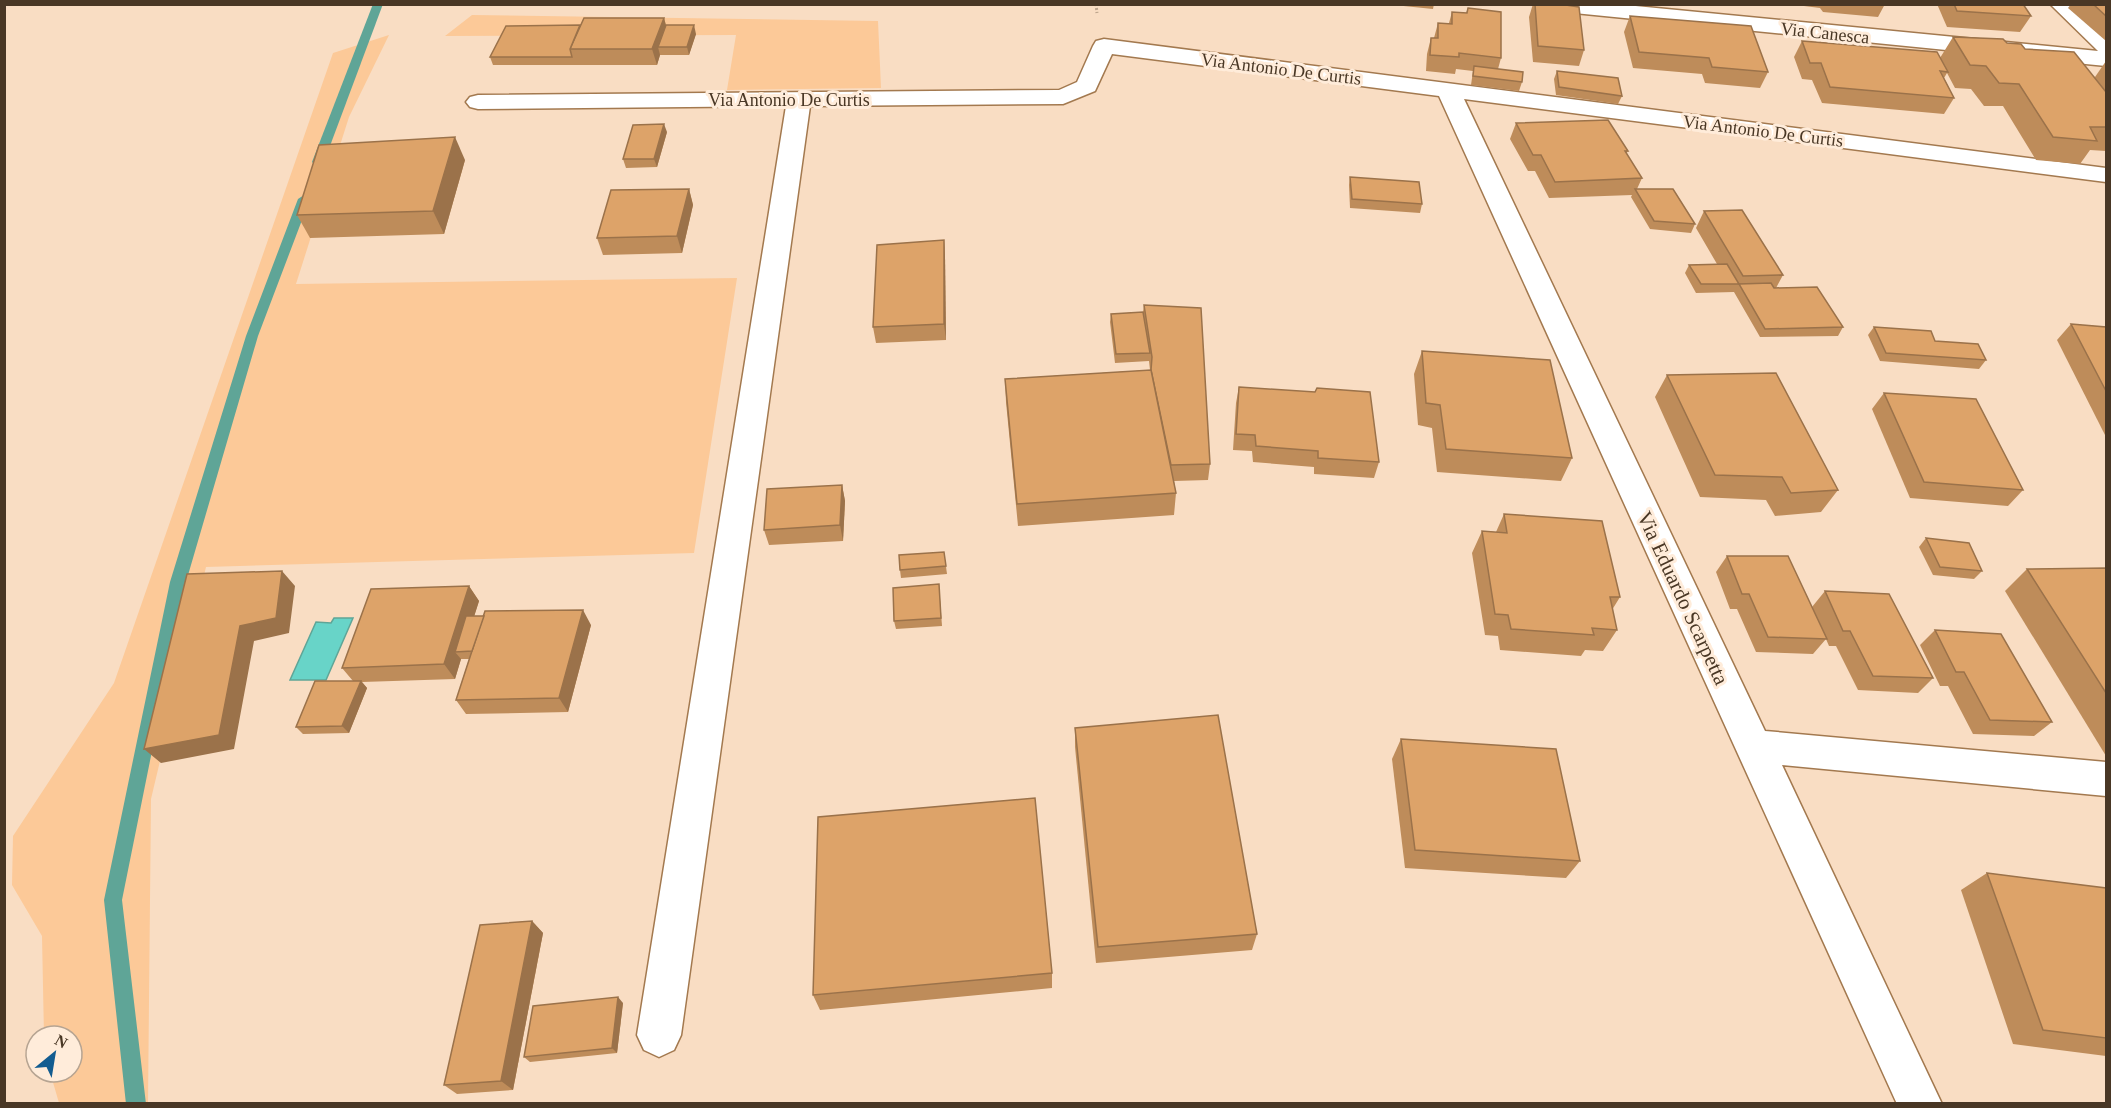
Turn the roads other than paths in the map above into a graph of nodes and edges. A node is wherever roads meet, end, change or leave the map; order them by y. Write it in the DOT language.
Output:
graph roads {
  1 [pos="1544,4"];
  2 [pos="2060,4"];
  3 [pos="1735,14"];
  4 [pos="2106,47"];
  5 [pos="2106,59"];
  6 [pos="1448,90"];
  7 [pos="799,100"];
  8 [pos="478,102"];
  9 [pos="2095,174"];
  10 [pos="2106,198"];
  11 [pos="1751,746"];
  12 [pos="2106,779"];
  13 [pos="659,1035"];
  14 [pos="1920,1104"];
  1 -- 3 [label="street, Via Canesca"];
  2 -- 4 [label="street"];
  3 -- 5 [label="street, Via Canesca"];
  6 -- 7 [label="street, Via Antonio De Curtis"];
  6 -- 9 [label="street, Via Antonio De Curtis"];
  6 -- 11 [label="street, Via Eduardo Scarpetta"];
  7 -- 8 [label="street, Via Antonio De Curtis"];
  7 -- 13 [label="street"];
  9 -- 10 [label="street"];
  11 -- 12 [label="street"];
  11 -- 14 [label="street, Via Eduardo Scarpetta"];
}
